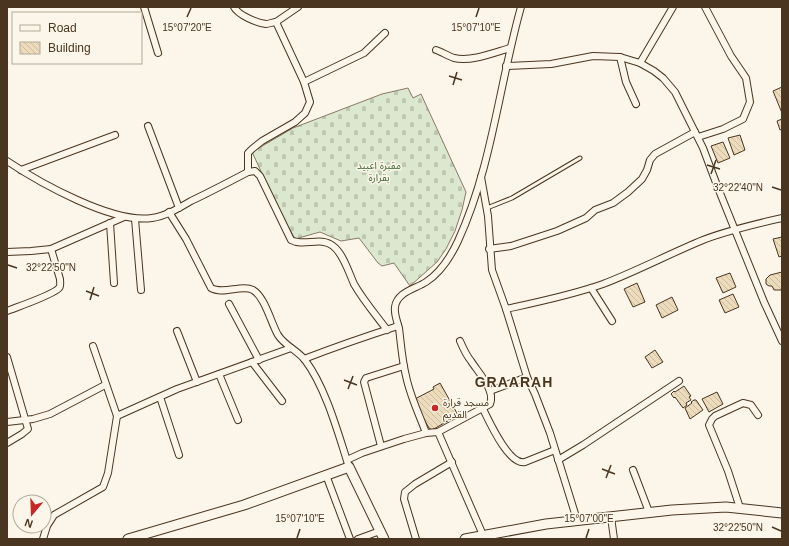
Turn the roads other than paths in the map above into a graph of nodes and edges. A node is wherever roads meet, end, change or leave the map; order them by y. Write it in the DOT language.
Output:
graph roads {
  1 [pos="144,7"];
  2 [pos="234,7"];
  3 [pos="298,7"];
  4 [pos="521,7"];
  5 [pos="673,7"];
  6 [pos="705,7"];
  7 [pos="276,22"];
  8 [pos="385,33"];
  9 [pos="510,48"];
  10 [pos="436,50"];
  11 [pos="158,53"];
  12 [pos="620,57"];
  13 [pos="640,63"];
  14 [pos="506,66"];
  15 [pos="304,82"];
  16 [pos="636,104"];
  17 [pos="148,126"];
  18 [pos="115,135"];
  19 [pos="696,135"];
  20 [pos="580,158"];
  21 [pos="7,161"];
  22 [pos="21,170"];
  23 [pos="248,172"];
  24 [pos="481,177"];
  25 [pos="179,208"];
  26 [pos="487,208"];
  27 [pos="169,212"];
  28 [pos="124,217"];
  29 [pos="782,218"];
  30 [pos="135,219"];
  31 [pos="110,223"];
  32 [pos="734,230"];
  33 [pos="51,248"];
  34 [pos="490,249"];
  35 [pos="7,252"];
  36 [pos="114,283"];
  37 [pos="591,288"];
  38 [pos="141,290"];
  39 [pos="229,304"];
  40 [pos="506,309"];
  41 [pos="7,311"];
  42 [pos="612,321"];
  43 [pos="398,326"];
  44 [pos="387,330"];
  45 [pos="177,331"];
  46 [pos="460,341"];
  47 [pos="782,341"];
  48 [pos="93,346"];
  49 [pos="291,348"];
  50 [pos="7,356"];
  51 [pos="304,359"];
  52 [pos="259,360"];
  53 [pos="252,362"];
  54 [pos="404,366"];
  55 [pos="219,374"];
  56 [pos="527,377"];
  57 [pos="678,381"];
  58 [pos="197,382"];
  59 [pos="106,385"];
  60 [pos="490,392"];
  61 [pos="160,397"];
  62 [pos="282,401"];
  63 [pos="483,409"];
  64 [pos="758,415"];
  65 [pos="117,416"];
  66 [pos="26,420"];
  67 [pos="238,420"];
  68 [pos="7,422"];
  69 [pos="438,432"];
  70 [pos="426,433"];
  71 [pos="7,443"];
  72 [pos="382,446"];
  73 [pos="555,450"];
  74 [pos="179,455"];
  75 [pos="558,460"];
  76 [pos="452,462"];
  77 [pos="348,463"];
  78 [pos="633,470"];
  79 [pos="326,475"];
  80 [pos="740,508"];
  81 [pos="649,512"];
  82 [pos="782,513"];
  83 [pos="611,517"];
  84 [pos="577,520"];
  85 [pos="382,535"];
  86 [pos="483,535"];
  87 [pos="43,539"];
  88 [pos="128,539"];
  89 [pos="350,539"];
  90 [pos="358,539"];
  91 [pos="416,539"];
  92 [pos="465,539"];
  93 [pos="614,539"];
  1 -- 11 [label="street"];
  2 -- 7 [label="street"];
  3 -- 7 [label="street"];
  4 -- 9 [label="street"];
  5 -- 13 [label="street"];
  6 -- 19 [label="street"];
  7 -- 15 [label="street"];
  8 -- 15 [label="street"];
  9 -- 10 [label="street"];
  9 -- 14 [label="street"];
  12 -- 13 [label="street"];
  12 -- 14 [label="street"];
  12 -- 16 [label="street"];
  13 -- 19 [label="street"];
  14 -- 24 [label="street"];
  15 -- 23 [label="street"];
  17 -- 25 [label="street"];
  18 -- 22 [label="street"];
  19 -- 32 [label="street"];
  19 -- 34 [label="street"];
  20 -- 26 [label="lane"];
  21 -- 22 [label="street"];
  22 -- 28 [label="street"];
  23 -- 25 [label="street"];
  23 -- 44 [label="street"];
  24 -- 26 [label="street"];
  24 -- 43 [label="street"];
  25 -- 27 [label="street"];
  26 -- 34 [label="street"];
  27 -- 30 [label="street"];
  27 -- 49 [label="street"];
  28 -- 30 [label="street"];
  28 -- 31 [label="street"];
  29 -- 32 [label="street"];
  30 -- 38 [label="street"];
  31 -- 33 [label="street"];
  31 -- 36 [label="street"];
  32 -- 37 [label="street"];
  32 -- 47 [label="street"];
  33 -- 35 [label="street"];
  33 -- 41 [label="street"];
  34 -- 40 [label="street"];
  37 -- 40 [label="street"];
  37 -- 42 [label="street"];
  39 -- 52 [label="street"];
  40 -- 56 [label="street"];
  43 -- 44 [label="street"];
  43 -- 54 [label="street"];
  44 -- 51 [label="street"];
  45 -- 58 [label="street"];
  46 -- 60 [label="street"];
  48 -- 59 [label="street"];
  49 -- 51 [label="street"];
  49 -- 52 [label="street"];
  50 -- 66 [label="street"];
  51 -- 77 [label="street"];
  52 -- 53 [label="street"];
  53 -- 55 [label="street"];
  53 -- 62 [label="street"];
  54 -- 70 [label="street"];
  54 -- 72 [label="street"];
  55 -- 58 [label="street"];
  55 -- 67 [label="street"];
  56 -- 60 [label="street"];
  56 -- 73 [label="street"];
  57 -- 75 [label="street"];
  58 -- 61 [label="street"];
  59 -- 65 [label="street"];
  59 -- 66 [label="street"];
  60 -- 63 [label="street"];
  61 -- 65 [label="street"];
  61 -- 74 [label="street"];
  63 -- 69 [label="street"];
  63 -- 73 [label="street"];
  64 -- 80 [label="street"];
  65 -- 87 [label="street"];
  66 -- 68 [label="street"];
  66 -- 71 [label="street"];
  69 -- 70 [label="street"];
  69 -- 76 [label="street"];
  70 -- 72 [label="street"];
  72 -- 77 [label="street"];
  73 -- 75 [label="street"];
  75 -- 84 [label="street"];
  76 -- 86 [label="street"];
  76 -- 91 [label="street"];
  77 -- 79 [label="street"];
  77 -- 85 [label="street"];
  78 -- 81 [label="street"];
  79 -- 88 [label="street"];
  79 -- 89 [label="street"];
  80 -- 81 [label="street"];
  80 -- 82 [label="street"];
  81 -- 83 [label="street"];
  83 -- 84 [label="street"];
  83 -- 93 [label="street"];
  84 -- 86 [label="street"];
  85 -- 90 [label="street"];
  86 -- 92 [label="street"];
}
